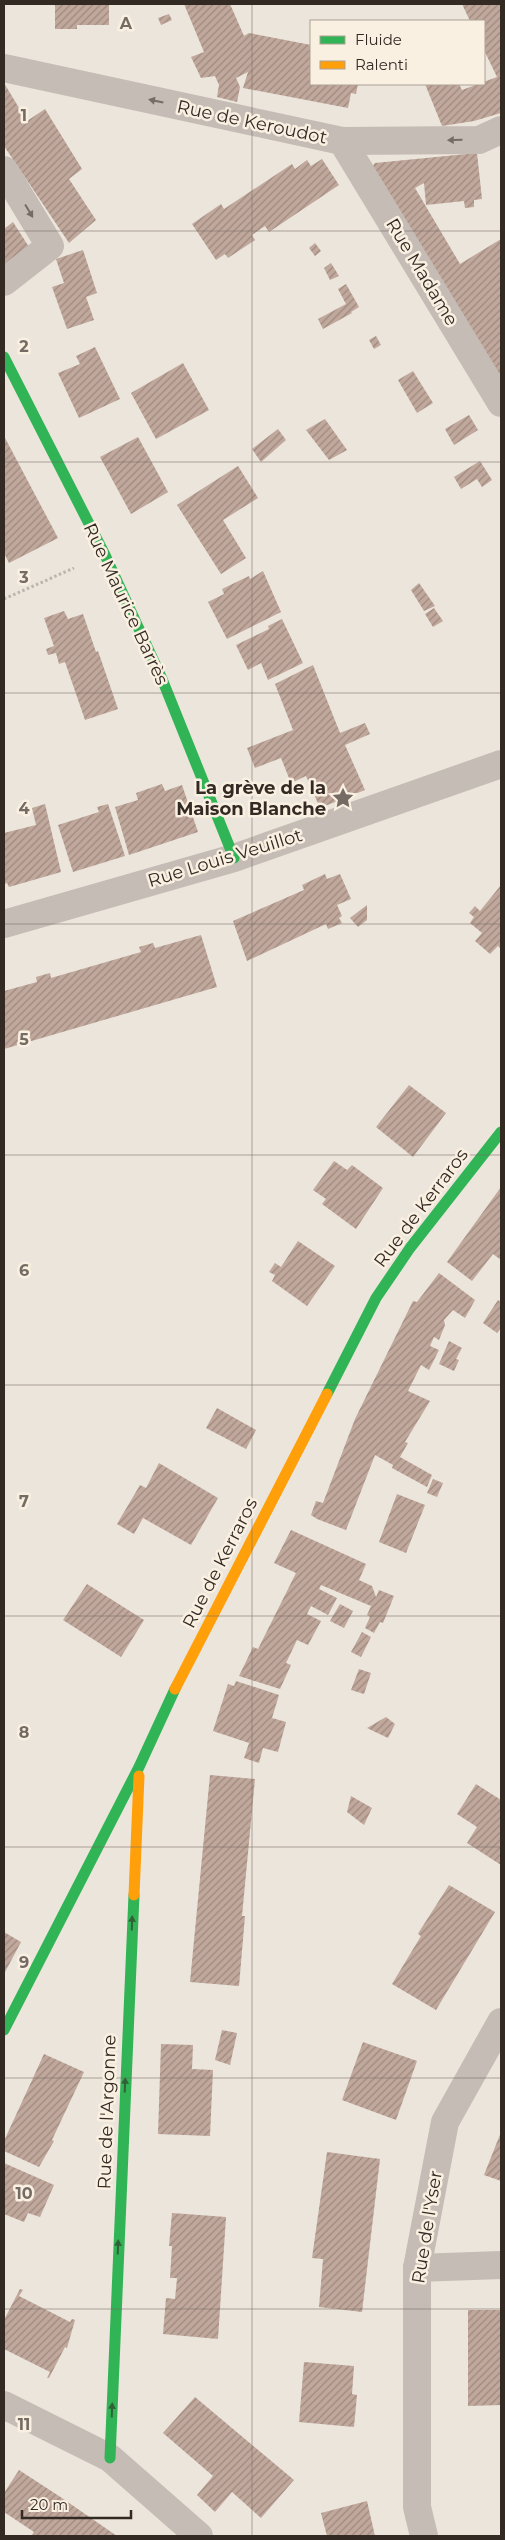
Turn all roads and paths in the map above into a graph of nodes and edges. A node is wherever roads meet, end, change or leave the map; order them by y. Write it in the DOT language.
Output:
graph roads {
  1 [pos="4,68"];
  2 [pos="501,130"];
  3 [pos="342,142"];
  4 [pos="4,170"];
  5 [pos="4,282"];
  6 [pos="5,359"];
  7 [pos="501,403"];
  8 [pos="105,555"];
  9 [pos="4,599"];
  10 [pos="501,764"];
  11 [pos="234,858"];
  12 [pos="4,924"];
  13 [pos="501,1132"];
  14 [pos="139,1767"];
  15 [pos="501,2022"];
  16 [pos="4,2030"];
  17 [pos="501,2265"];
  18 [pos="417,2268"];
  19 [pos="4,2405"];
  20 [pos="110,2458"];
  21 [pos="199,2536"];
  22 [pos="424,2536"];
  3 -- 1 [label="street, Rue de Keroudot, one-way"];
  2 -- 3 [label="street, Rue de Keroudot, one-way"];
  3 -- 7 [label="street, Rue Madame"];
  4 -- 5 [label="street, one-way"];
  6 -- 8 [label="street, Rue Maurice Barrès"];
  8 -- 9 [label="path"];
  8 -- 11 [label="street, Rue Maurice Barrès"];
  10 -- 11 [label="street, Rue Louis Veuillot"];
  11 -- 12 [label="street, Rue Louis Veuillot"];
  13 -- 14 [label="street, Rue de Kerraros"];
  14 -- 16 [label="street, Rue de Kerraros"];
  20 -- 14 [label="street, Rue de l'Argonne, one-way"];
  15 -- 18 [label="street, Rue de l'Yser"];
  17 -- 18 [label="street"];
  18 -- 22 [label="street, Rue de l'Yser"];
  19 -- 20 [label="street"];
  20 -- 21 [label="street"];
}
